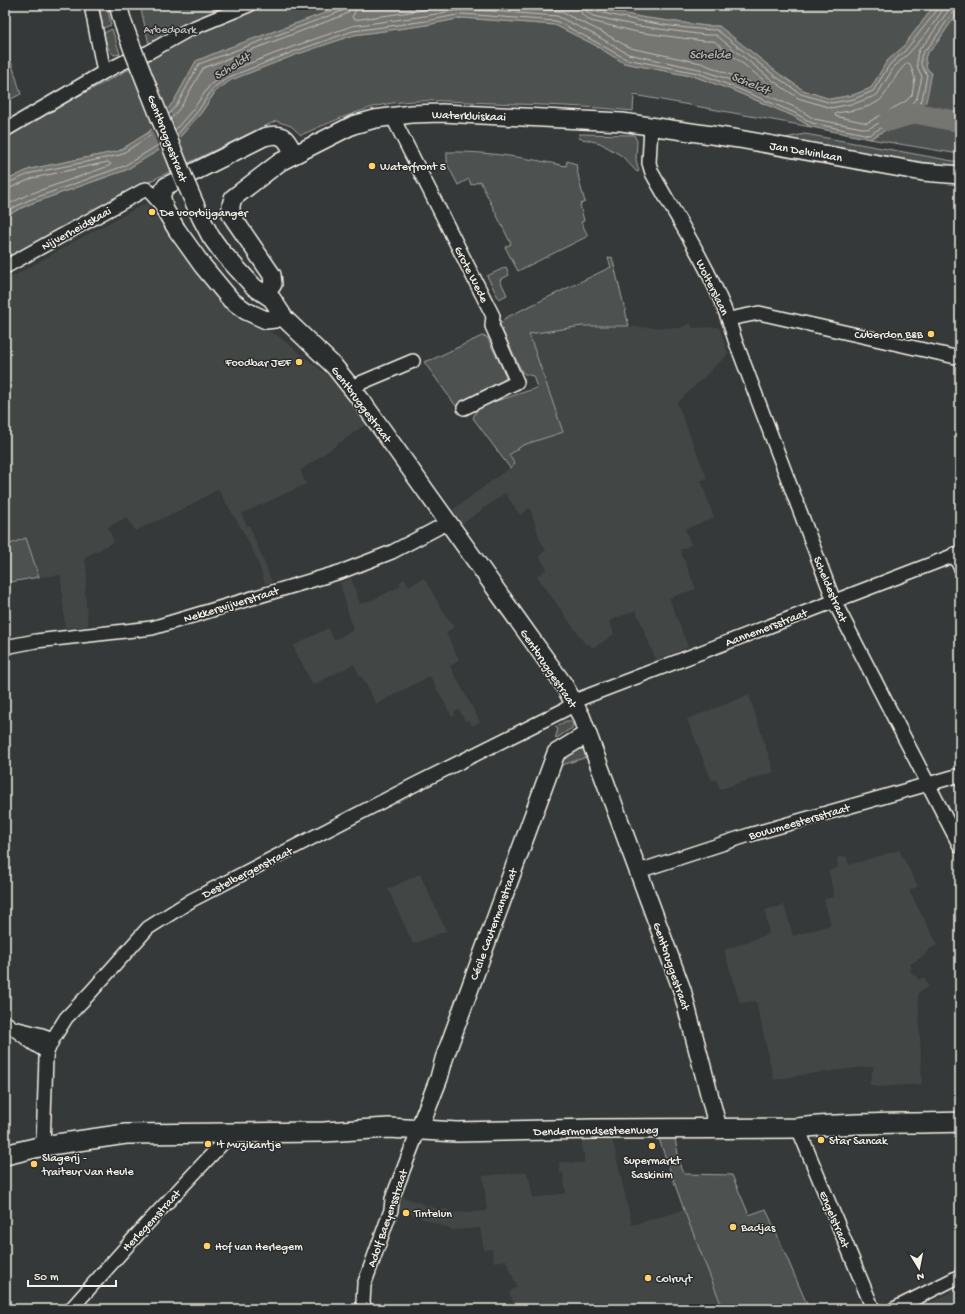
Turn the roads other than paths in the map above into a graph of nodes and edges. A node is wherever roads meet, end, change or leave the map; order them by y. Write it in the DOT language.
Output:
graph roads {
  1 [pos="91,5"];
  2 [pos="118,5"];
  3 [pos="249,5"];
  4 [pos="129,56"];
  5 [pos="104,72"];
  6 [pos="392,116"];
  7 [pos="651,126"];
  8 [pos="5,130"];
  9 [pos="294,154"];
  10 [pos="960,175"];
  11 [pos="165,210"];
  12 [pos="5,267"];
  13 [pos="266,294"];
  14 [pos="240,307"];
  15 [pos="282,314"];
  16 [pos="729,320"];
  17 [pos="960,358"];
  18 [pos="413,360"];
  19 [pos="351,387"];
  20 [pos="464,408"];
  21 [pos="447,523"];
  22 [pos="957,554"];
  23 [pos="960,567"];
  24 [pos="834,601"];
  25 [pos="5,647"];
  26 [pos="575,703"];
  27 [pos="587,734"];
  28 [pos="960,775"];
  29 [pos="929,785"];
  30 [pos="960,846"];
  31 [pos="639,872"];
  32 [pos="9,1025"];
  33 [pos="53,1039"];
  34 [pos="47,1052"];
  35 [pos="960,1122"];
  36 [pos="718,1128"];
  37 [pos="798,1128"];
  38 [pos="419,1129"];
  39 [pos="232,1133"];
  40 [pos="43,1146"];
  41 [pos="5,1155"];
  42 [pos="960,1276"];
  43 [pos="362,1307"];
  44 [pos="71,1309"];
  45 [pos="873,1309"];
  46 [pos="894,1309"];
  1 -- 5 [label="street"];
  2 -- 4 [label="street, Gentbruggestraat"];
  3 -- 4 [label="street"];
  4 -- 5 [label="street"];
  4 -- 13 [label="street, Gentbruggestraat, bridge"];
  5 -- 8 [label="street"];
  6 -- 7 [label="street, Waterkluiskaai"];
  6 -- 9 [label="street, Waterkluiskaai"];
  6 -- 20 [label="street, Grote Wede"];
  7 -- 10 [label="street, Jan Delvinlaan"];
  7 -- 16 [label="street, Wolterslaan"];
  9 -- 11 [label="street"];
  9 -- 13 [label="street, Waterkluiskaai"];
  11 -- 12 [label="street, Nijverheidskaai"];
  11 -- 14 [label="street"];
  13 -- 14 [label="street"];
  13 -- 15 [label="street, Gentbruggestraat"];
  14 -- 15 [label="street"];
  15 -- 19 [label="street, Gentbruggestraat"];
  16 -- 17 [label="street, Wolterslaan"];
  16 -- 24 [label="street, Scheldestraat"];
  18 -- 19 [label="street"];
  19 -- 21 [label="street, Gentbruggestraat"];
  21 -- 25 [label="street, Nekkersvijverstraat"];
  21 -- 26 [label="street, Gentbruggestraat"];
  22 -- 23 [label="street"];
  22 -- 24 [label="street, Aannemersstraat"];
  24 -- 26 [label="street, Aannemersstraat"];
  24 -- 29 [label="street, Scheldestraat"];
  26 -- 27 [label="street, Gentbruggestraat"];
  26 -- 33 [label="street, Destelbergenstraat"];
  27 -- 31 [label="street, Gentbruggestraat"];
  27 -- 38 [label="street, Cécile Cautermanstraat"];
  28 -- 29 [label="street, Bouwmeestersstraat"];
  29 -- 30 [label="street, Scheldestraat"];
  29 -- 31 [label="street, Bouwmeestersstraat"];
  31 -- 36 [label="street, Gentbruggestraat"];
  32 -- 33 [label="street"];
  32 -- 34 [label="street"];
  33 -- 34 [label="street, Destelbergenstraat"];
  34 -- 40 [label="street, Destelbergenstraat"];
  35 -- 37 [label="main road, Dendermondsesteenweg"];
  36 -- 37 [label="main road, Dendermondsesteenweg"];
  36 -- 38 [label="main road, Dendermondsesteenweg"];
  37 -- 45 [label="street, Engelstraat"];
  38 -- 39 [label="main road, Dendermondsesteenweg"];
  38 -- 43 [label="street, Adolf Baeyensstraat"];
  39 -- 40 [label="main road, Dendermondsesteenweg"];
  39 -- 44 [label="street, Herlegemstraat"];
  40 -- 41 [label="main road, Dendermondsesteenweg"];
  42 -- 46 [label="street"];
}
